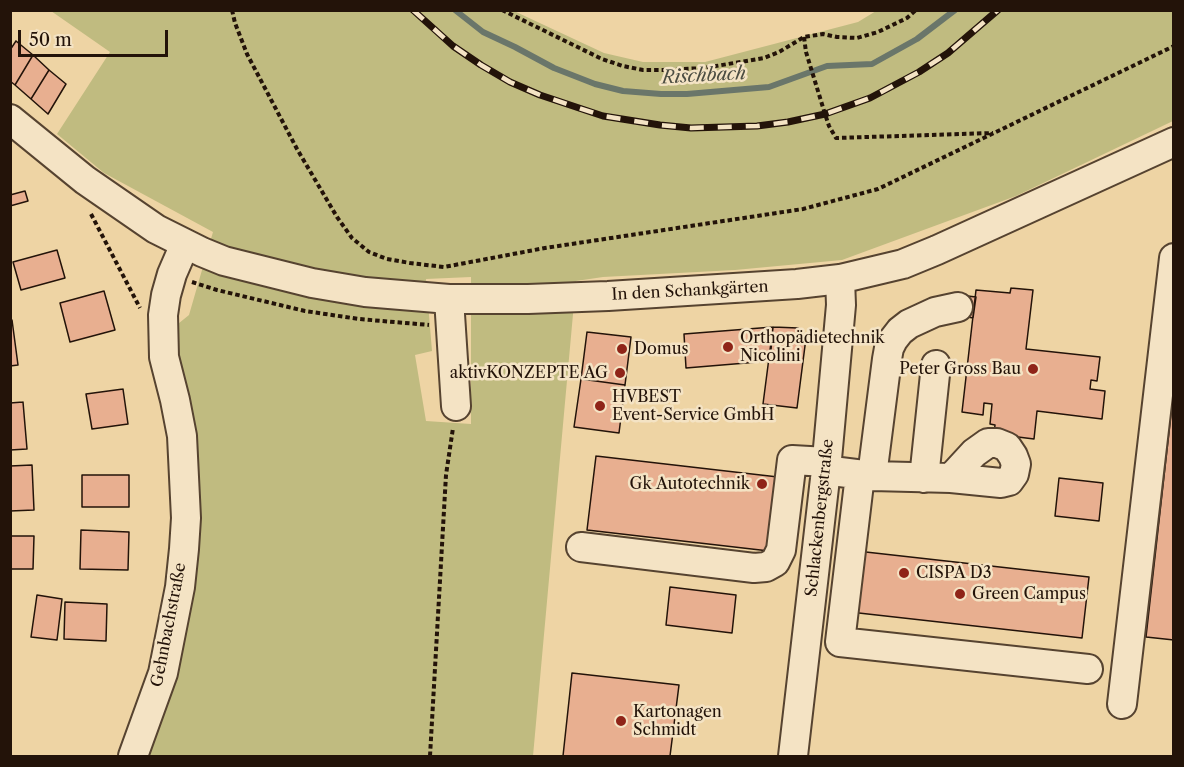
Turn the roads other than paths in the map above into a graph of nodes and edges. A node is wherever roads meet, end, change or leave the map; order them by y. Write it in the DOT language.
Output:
graph roads {
  1 [pos="10,119"];
  2 [pos="1173,142"];
  3 [pos="185,244"];
  4 [pos="1173,258"];
  5 [pos="840,279"];
  6 [pos="449,299"];
  7 [pos="958,307"];
  8 [pos="936,365"];
  9 [pos="456,406"];
  10 [pos="826,466"];
  11 [pos="866,475"];
  12 [pos="581,548"];
  13 [pos="1088,669"];
  14 [pos="1122,704"];
  15 [pos="133,756"];
  16 [pos="793,756"];
  1 -- 3 [label="street"];
  2 -- 5 [label="street, In den Schankgärten"];
  3 -- 6 [label="street, In den Schankgärten"];
  3 -- 15 [label="street, Gehnbachstraße"];
  4 -- 14 [label="street"];
  5 -- 6 [label="street, In den Schankgärten"];
  5 -- 10 [label="street, Schlackenbergstraße"];
  6 -- 9 [label="street"];
  7 -- 11 [label="street"];
  8 -- 11 [label="street"];
  10 -- 11 [label="street"];
  10 -- 12 [label="street"];
  10 -- 16 [label="street, Schlackenbergstraße"];
  11 -- 13 [label="street"];
}
